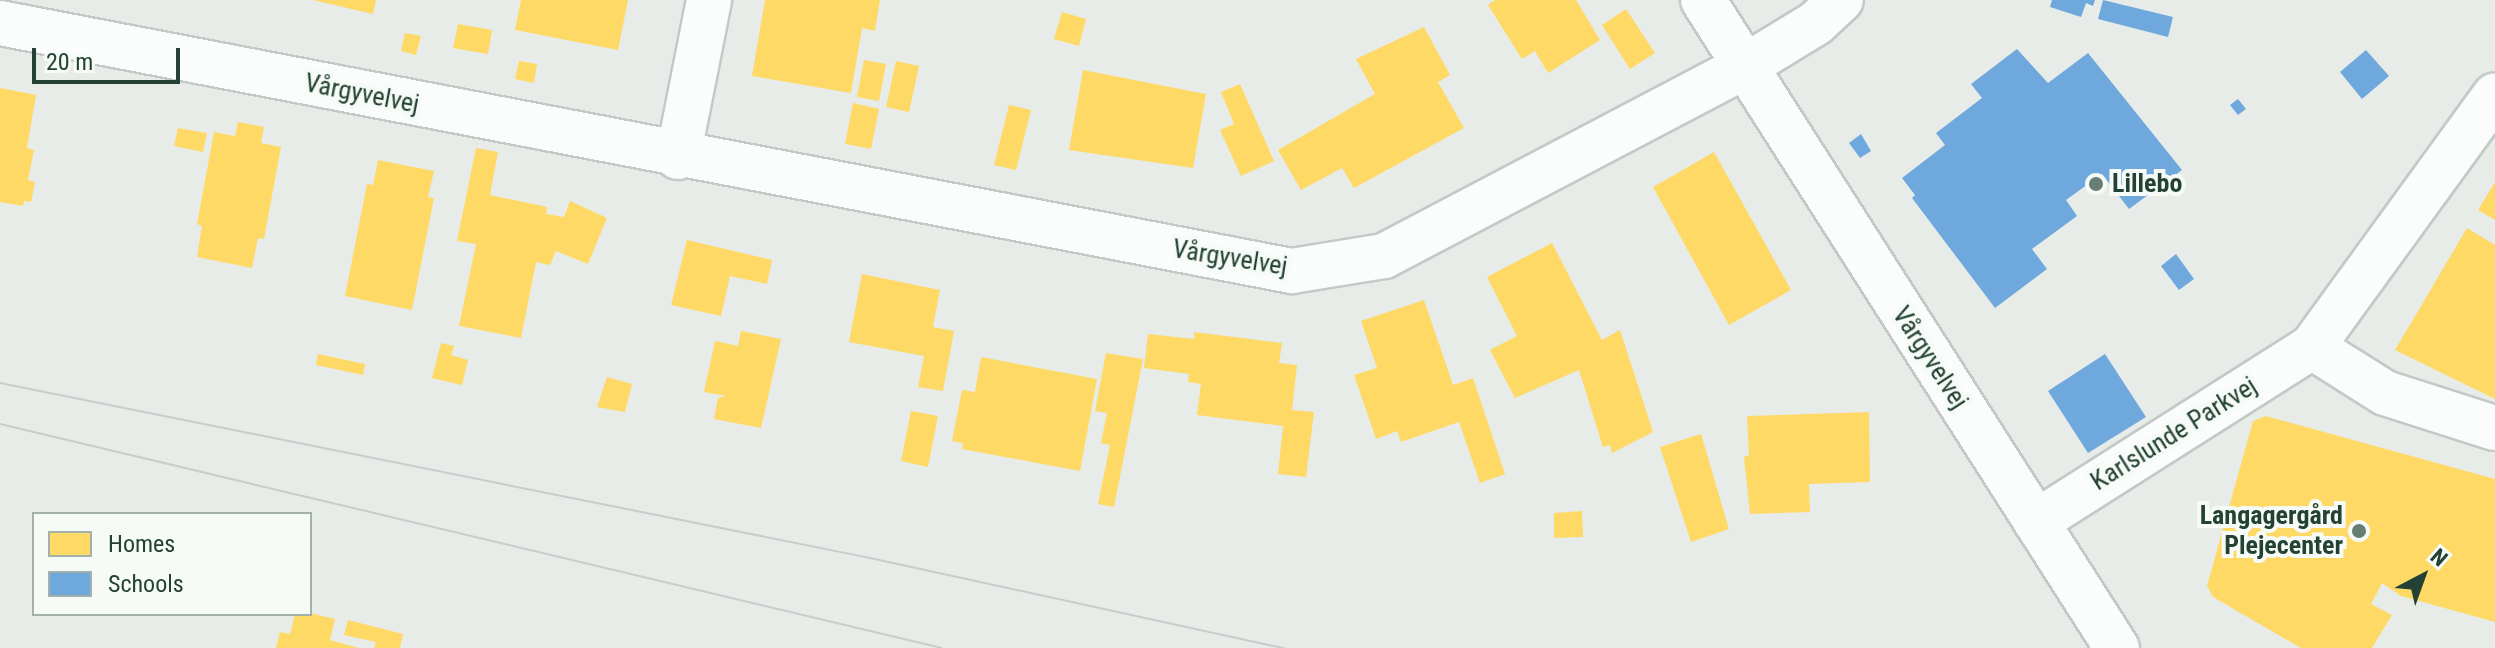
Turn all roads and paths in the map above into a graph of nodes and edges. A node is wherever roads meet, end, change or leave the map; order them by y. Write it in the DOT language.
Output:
graph roads {
  1 [pos="709,0"];
  2 [pos="1703,0"];
  3 [pos="1841,0"];
  4 [pos="0,23"];
  5 [pos="1744,67"];
  6 [pos="2495,95"];
  7 [pos="678,157"];
  8 [pos="2312,347"];
  9 [pos="2495,428"];
  10 [pos="2036,522"];
  11 [pos="2117,648"];
  1 -- 7 [label="street"];
  2 -- 5 [label="street, Vårgyvelvej"];
  3 -- 5 [label="street, Vårgyvelvej"];
  4 -- 7 [label="street, Vårgyvelvej"];
  5 -- 7 [label="street, Vårgyvelvej"];
  5 -- 10 [label="street, Vårgyvelvej"];
  6 -- 8 [label="street, Karlslunde Parkvej"];
  8 -- 9 [label="street"];
  8 -- 10 [label="street, Karlslunde Parkvej"];
  10 -- 11 [label="street, Vårgyvelvej"];
}
